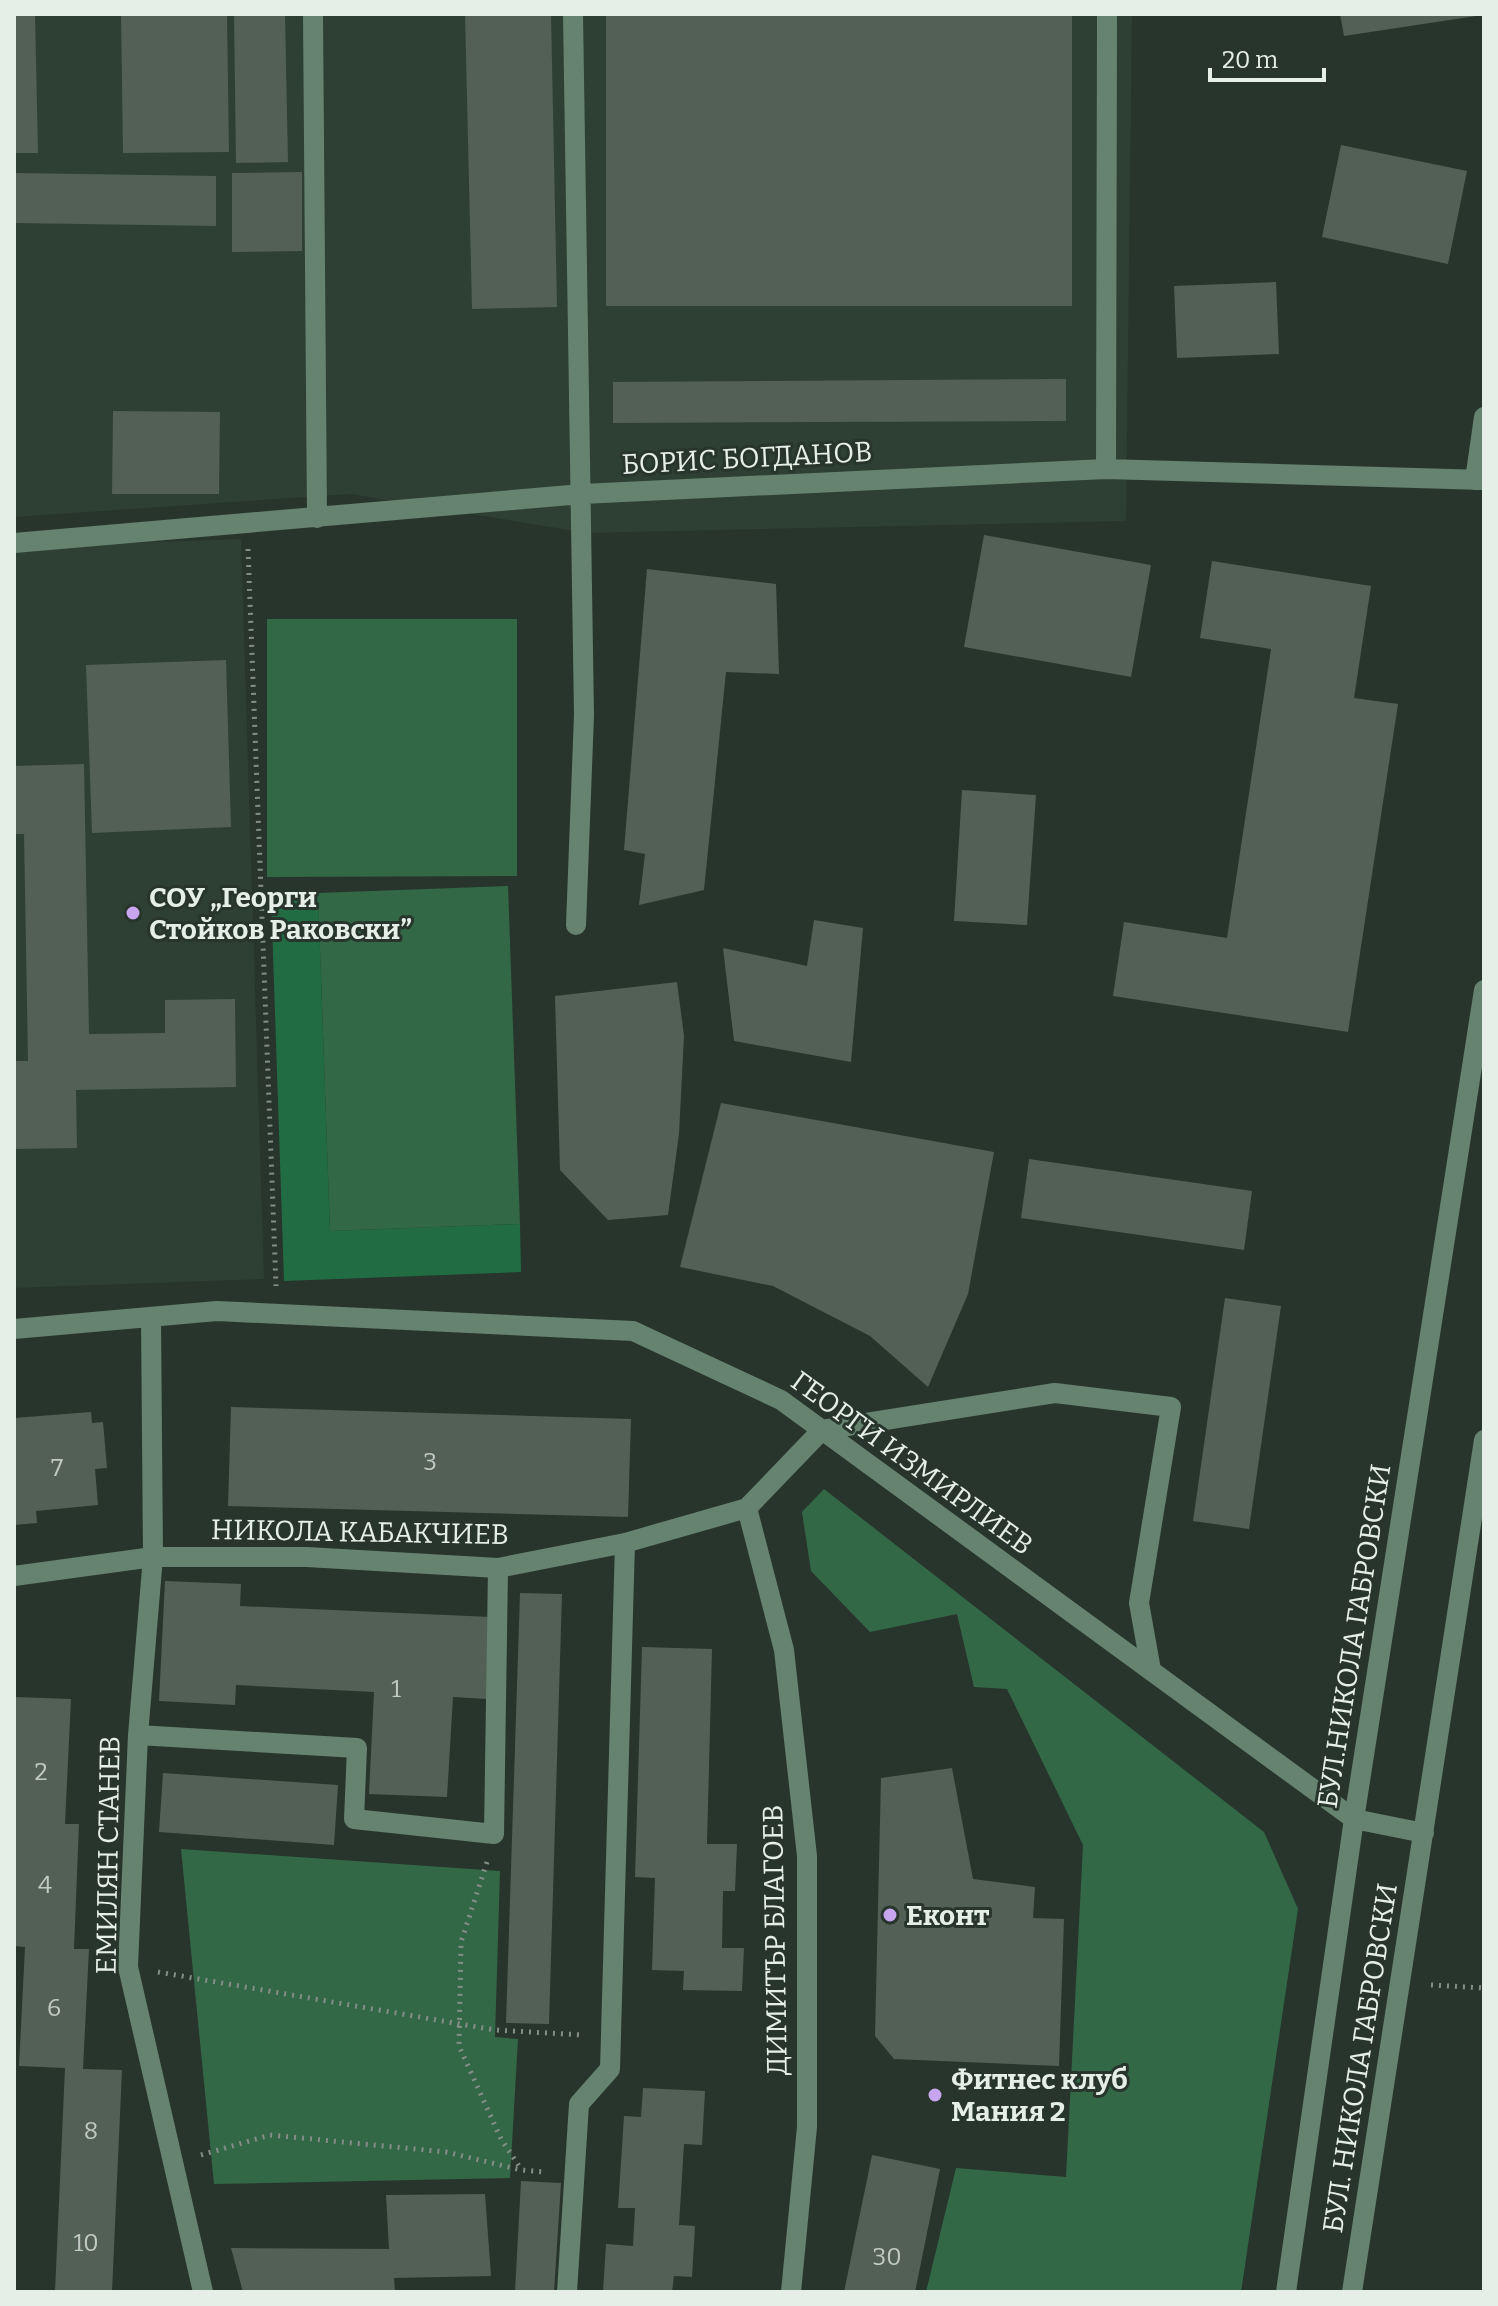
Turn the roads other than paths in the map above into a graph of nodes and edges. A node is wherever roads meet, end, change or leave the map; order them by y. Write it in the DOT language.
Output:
graph roads {
  1 [pos="313,14"];
  2 [pos="573,14"];
  3 [pos="1107,14"];
  4 [pos="1484,417"];
  5 [pos="1106,469"];
  6 [pos="1480,480"];
  7 [pos="582,494"];
  8 [pos="317,518"];
  9 [pos="14,543"];
  10 [pos="576,925"];
  11 [pos="1484,990"];
  12 [pos="151,1317"];
  13 [pos="14,1329"];
  14 [pos="822,1430"];
  15 [pos="1484,1440"];
  16 [pos="747,1508"];
  17 [pos="625,1543"];
  18 [pos="153,1557"];
  19 [pos="498,1568"];
  20 [pos="14,1576"];
  21 [pos="1151,1670"];
  22 [pos="138,1735"];
  23 [pos="1354,1819"];
  24 [pos="1424,1833"];
  25 [pos="203,2292"];
  26 [pos="567,2292"];
  27 [pos="791,2292"];
  28 [pos="1286,2292"];
  29 [pos="1352,2292"];
  1 -- 8 [label="street"];
  2 -- 7 [label="street"];
  3 -- 5 [label="street"];
  4 -- 6 [label="street"];
  5 -- 6 [label="street, БОРИС БОГДАНОВ"];
  5 -- 7 [label="street, БОРИС БОГДАНОВ"];
  7 -- 8 [label="street, БОРИС БОГДАНОВ"];
  7 -- 10 [label="street"];
  8 -- 9 [label="street, БОРИС БОГДАНОВ"];
  11 -- 23 [label="street, БУЛ.НИКОЛА ГАБРОВСКИ"];
  12 -- 13 [label="street, ГЕОРГИ ИЗМИРЛИЕВ"];
  12 -- 14 [label="street, ГЕОРГИ ИЗМИРЛИЕВ"];
  12 -- 18 [label="street, ЕМИЛЯН СТАНЕВ"];
  14 -- 16 [label="street"];
  14 -- 21 [label="street, ГЕОРГИ ИЗМИРЛИЕВ"];
  14 -- 21 [label="street"];
  15 -- 24 [label="street"];
  16 -- 17 [label="street, НИКОЛА КАБАКЧИЕВ"];
  16 -- 27 [label="street, ДИМИТЪР БЛАГОЕВ"];
  17 -- 19 [label="street, НИКОЛА КАБАКЧИЕВ"];
  17 -- 26 [label="street"];
  18 -- 19 [label="street, НИКОЛА КАБАКЧИЕВ"];
  18 -- 20 [label="street, НИКОЛА КАБАКЧИЕВ"];
  18 -- 22 [label="street, ЕМИЛЯН СТАНЕВ"];
  19 -- 22 [label="street"];
  21 -- 23 [label="street, ГЕОРГИ ИЗМИРЛИЕВ"];
  22 -- 25 [label="street, ЕМИЛЯН СТАНЕВ"];
  23 -- 24 [label="street, ГЕОРГИ ИЗМИРЛИЕВ"];
  23 -- 28 [label="street, БУЛ.НИКОЛА ГАБРОВСКИ"];
  24 -- 29 [label="street, БУЛ. НИКОЛА ГАБРОВСКИ"];
}
